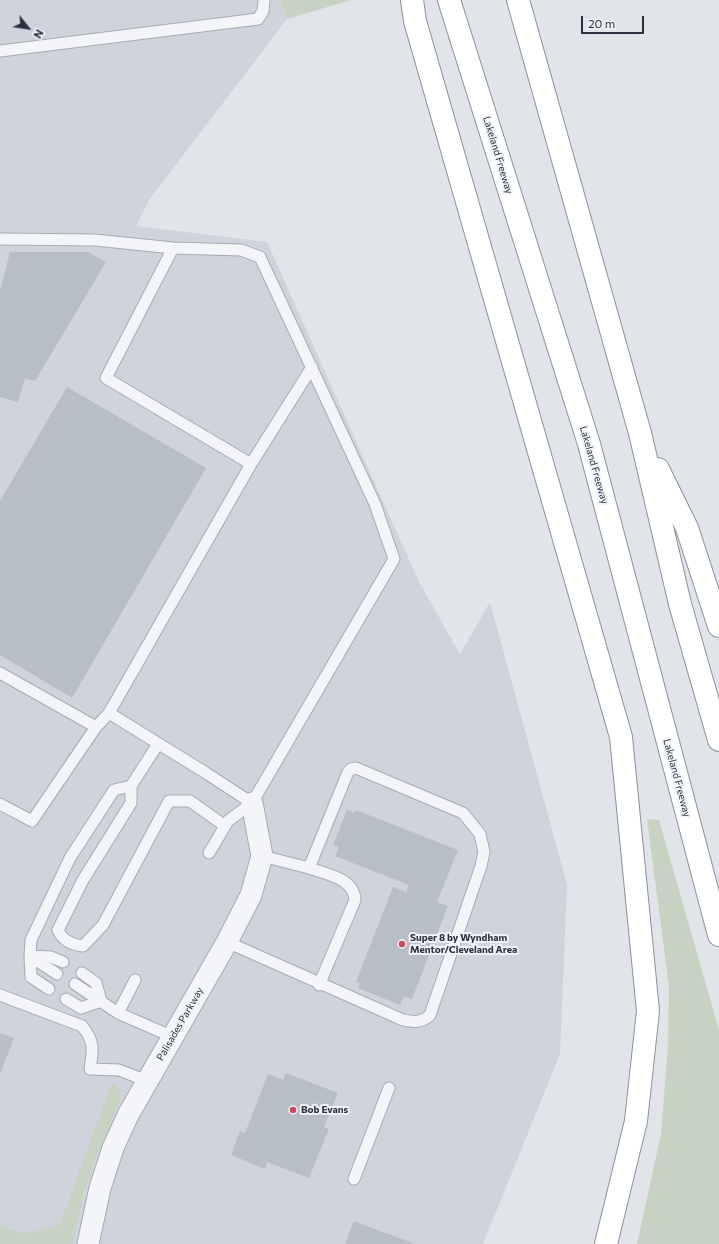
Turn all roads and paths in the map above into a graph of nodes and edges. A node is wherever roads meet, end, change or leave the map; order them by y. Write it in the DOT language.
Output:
graph roads {
  1 [pos="264,0"];
  2 [pos="412,0"];
  3 [pos="450,0"];
  4 [pos="518,0"];
  5 [pos="0,51"];
  6 [pos="0,239"];
  7 [pos="173,248"];
  8 [pos="312,366"];
  9 [pos="640,434"];
  10 [pos="251,464"];
  11 [pos="719,626"];
  12 [pos="0,672"];
  13 [pos="109,713"];
  14 [pos="96,727"];
  15 [pos="719,740"];
  16 [pos="158,744"];
  17 [pos="131,786"];
  18 [pos="252,803"];
  19 [pos="0,804"];
  20 [pos="225,826"];
  21 [pos="208,852"];
  22 [pos="262,856"];
  23 [pos="309,868"];
  24 [pos="719,936"];
  25 [pos="227,942"];
  26 [pos="30,956"];
  27 [pos="63,962"];
  28 [pos="82,973"];
  29 [pos="57,974"];
  30 [pos="135,980"];
  31 [pos="75,984"];
  32 [pos="319,984"];
  33 [pos="49,988"];
  34 [pos="0,995"];
  35 [pos="66,999"];
  36 [pos="101,1001"];
  37 [pos="118,1013"];
  38 [pos="173,1038"];
  39 [pos="147,1082"];
  40 [pos="389,1088"];
  41 [pos="354,1179"];
  42 [pos="88,1244"];
  43 [pos="606,1244"];
  1 -- 5 [label="lane"];
  2 -- 43 [label="highway"];
  3 -- 24 [label="highway, Lakeland Freeway"];
  4 -- 9 [label="highway"];
  6 -- 7 [label="lane"];
  7 -- 8 [label="lane"];
  7 -- 10 [label="lane"];
  8 -- 10 [label="lane"];
  8 -- 18 [label="lane"];
  9 -- 11 [label="highway"];
  9 -- 15 [label="highway"];
  10 -- 13 [label="lane"];
  12 -- 14 [label="lane"];
  13 -- 14 [label="lane"];
  13 -- 16 [label="lane"];
  14 -- 19 [label="lane"];
  16 -- 17 [label="lane"];
  16 -- 18 [label="lane"];
  17 -- 20 [label="lane"];
  17 -- 26 [label="lane"];
  18 -- 20 [label="lane"];
  18 -- 22 [label="street, Palisades Parkway"];
  20 -- 21 [label="lane"];
  22 -- 23 [label="lane"];
  22 -- 25 [label="street, Palisades Parkway"];
  23 -- 32 [label="lane"];
  23 -- 32 [label="lane"];
  25 -- 32 [label="lane"];
  25 -- 38 [label="street, Palisades Parkway"];
  26 -- 27 [label="lane"];
  26 -- 29 [label="lane"];
  26 -- 33 [label="lane"];
  28 -- 36 [label="lane"];
  30 -- 37 [label="lane"];
  31 -- 36 [label="lane"];
  34 -- 39 [label="lane"];
  35 -- 36 [label="lane"];
  36 -- 37 [label="lane"];
  37 -- 38 [label="lane"];
  38 -- 39 [label="street, Palisades Parkway"];
  39 -- 42 [label="street, Palisades Parkway"];
  40 -- 41 [label="lane"];
}
